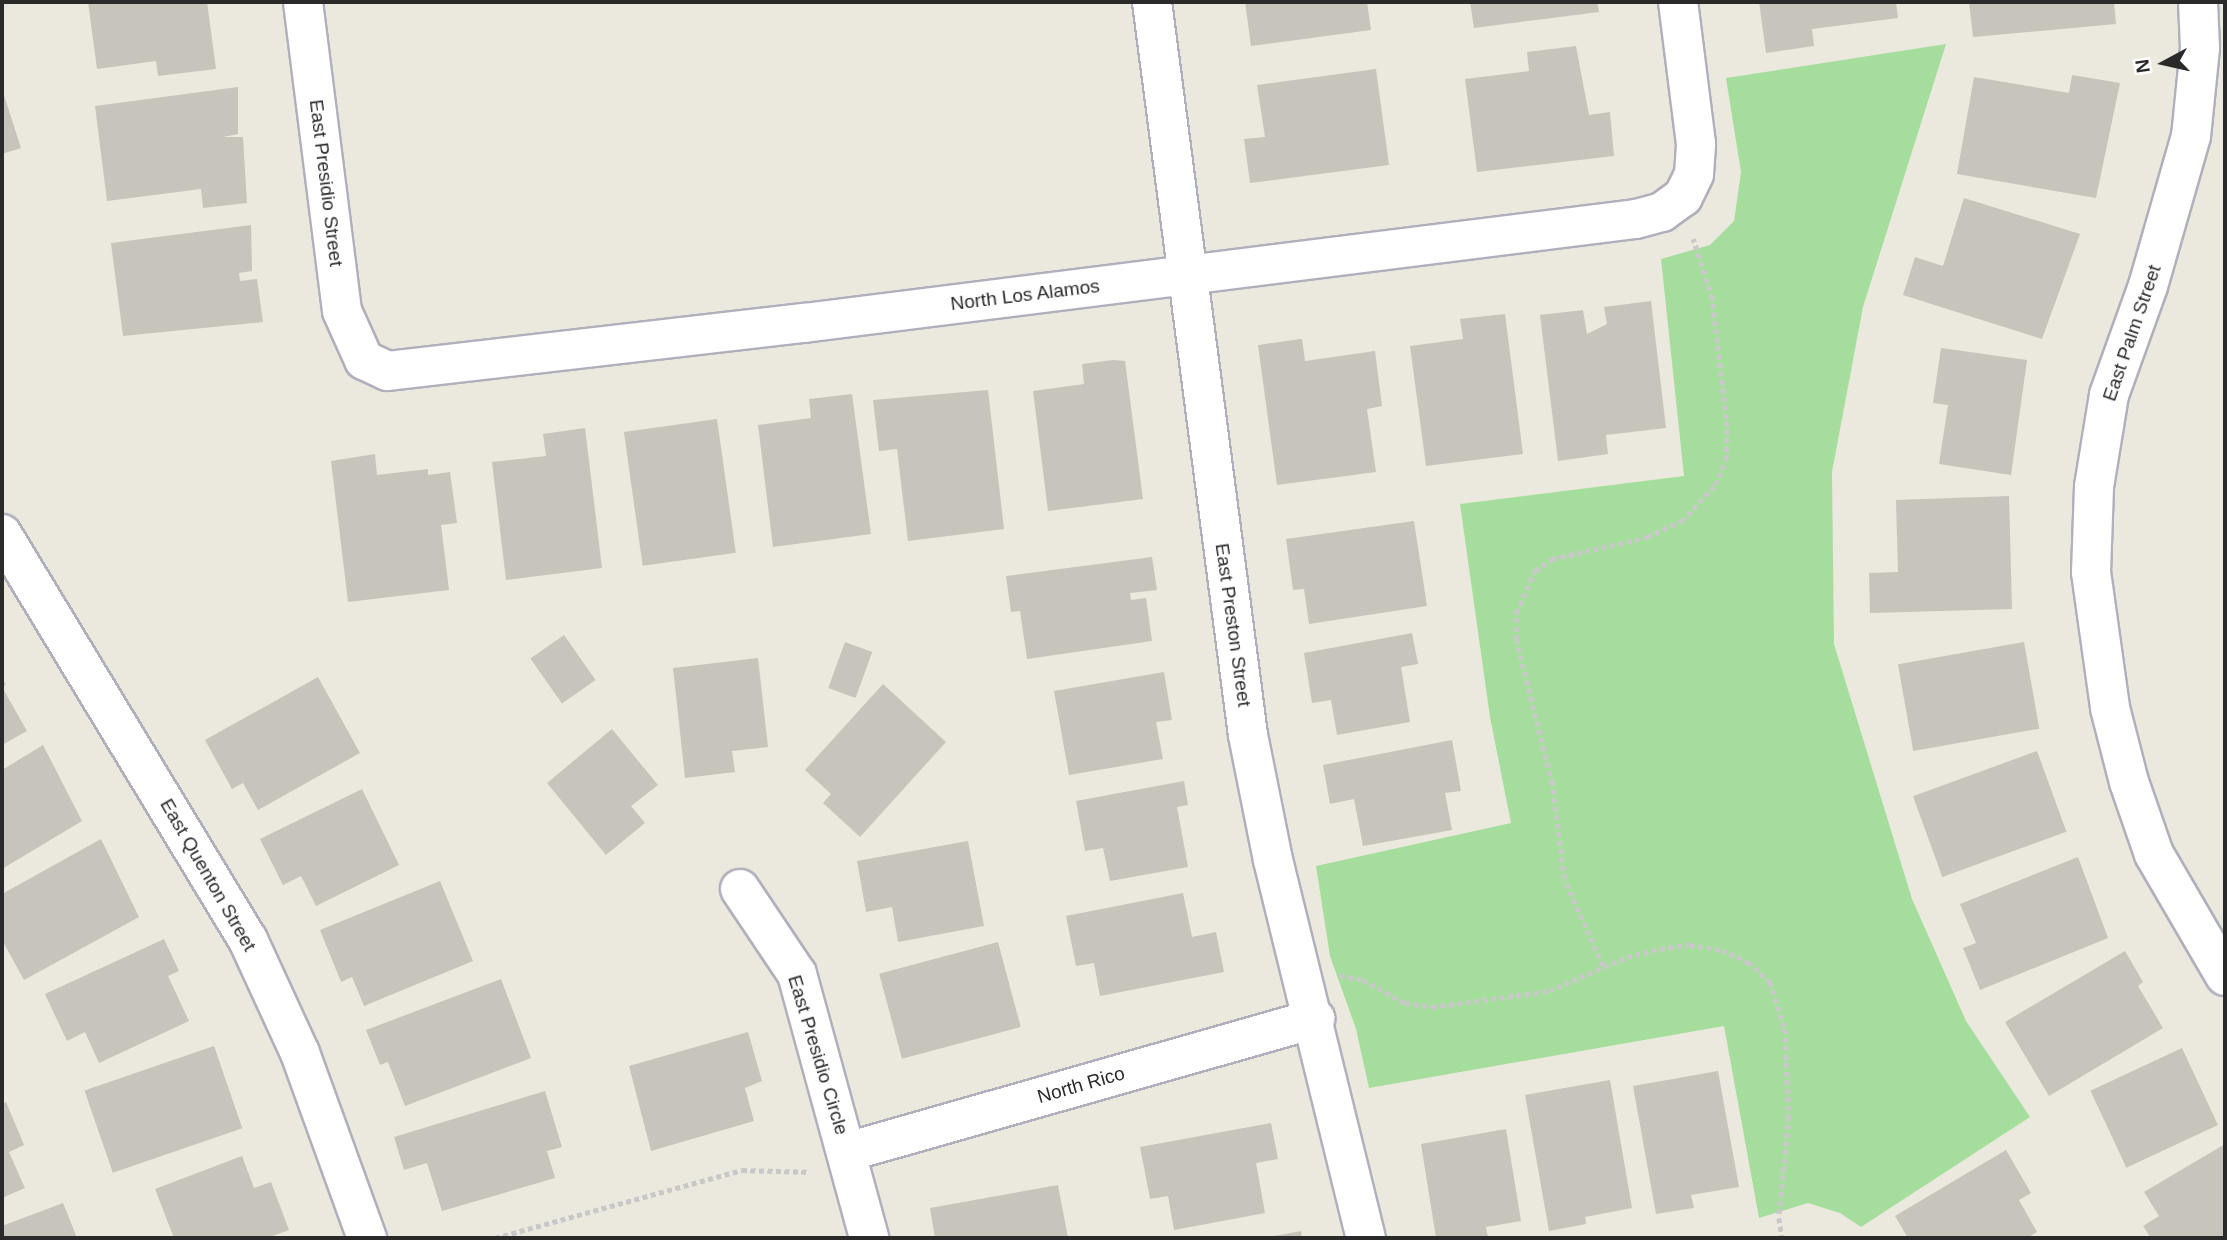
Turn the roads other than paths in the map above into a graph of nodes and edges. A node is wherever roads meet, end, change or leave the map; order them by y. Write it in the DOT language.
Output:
graph roads {
  1 [pos="303,2"];
  2 [pos="1153,2"];
  3 [pos="1678,2"];
  4 [pos="2198,2"];
  5 [pos="1186,275"];
  6 [pos="364,360"];
  7 [pos="2,534"];
  8 [pos="740,889"];
  9 [pos="2225,976"];
  10 [pos="1310,1001"];
  11 [pos="849,1158"];
  12 [pos="367,1238"];
  13 [pos="869,1238"];
  14 [pos="1366,1238"];
  1 -- 6 [label="street, East Presidio Street"];
  2 -- 5 [label="street, East Preston Street"];
  3 -- 5 [label="street, North Los Alamos"];
  4 -- 9 [label="street, East Palm Street"];
  5 -- 6 [label="street, North Los Alamos"];
  5 -- 10 [label="street, East Preston Street"];
  7 -- 12 [label="street, East Quenton Street"];
  8 -- 11 [label="street, East Presidio Circle"];
  10 -- 11 [label="street, North Rico"];
  10 -- 14 [label="street, East Preston Street"];
  11 -- 13 [label="street"];
}
